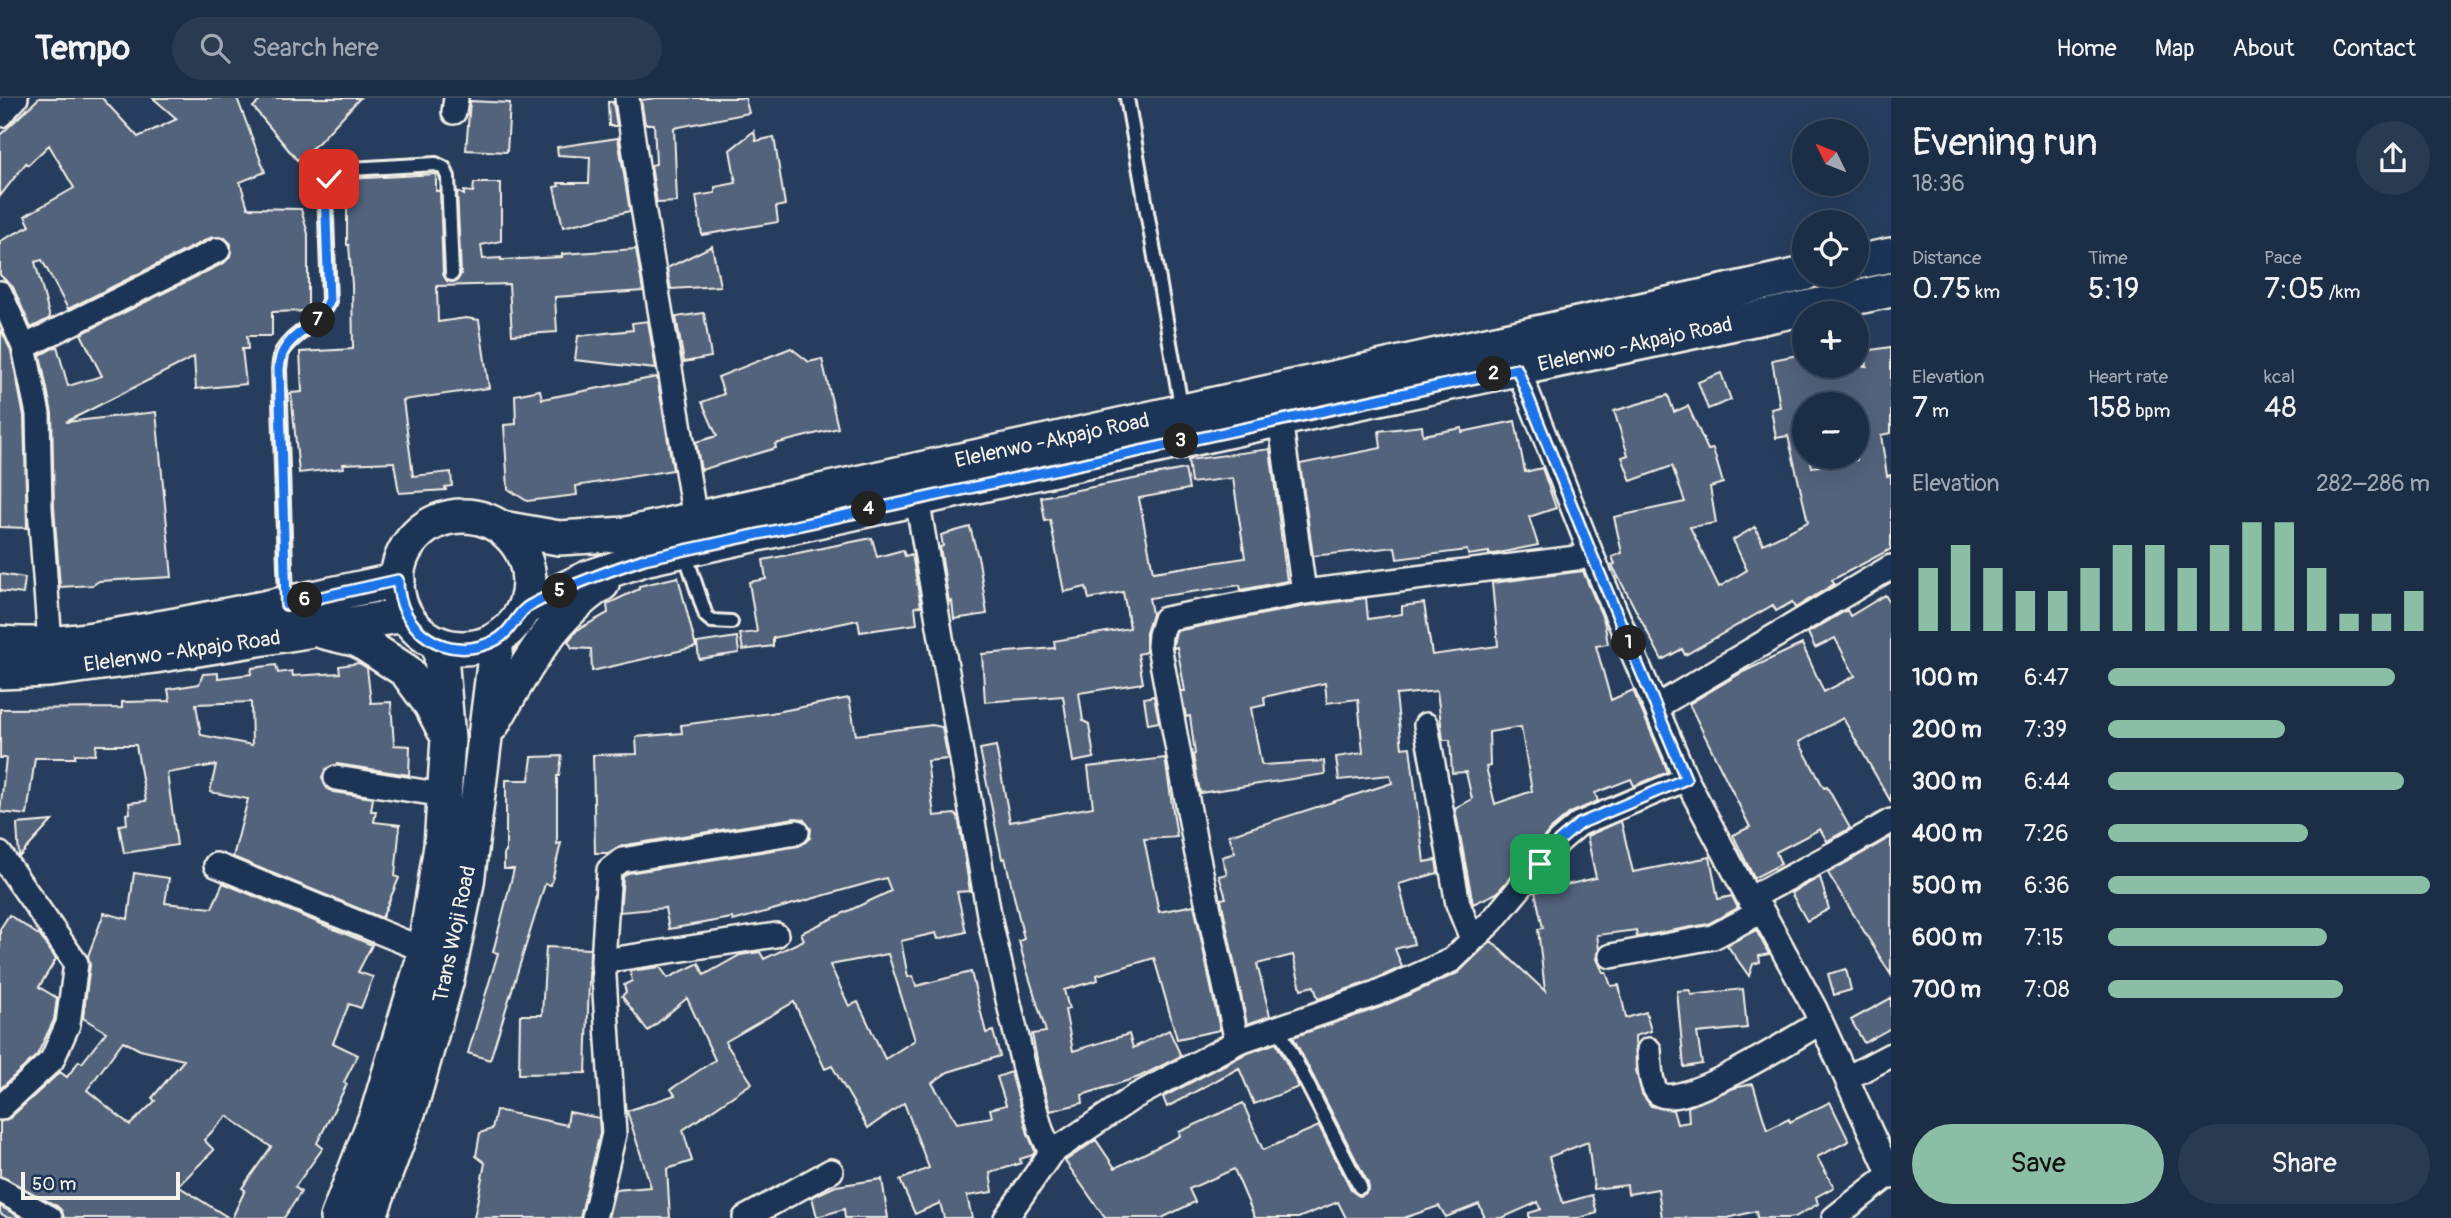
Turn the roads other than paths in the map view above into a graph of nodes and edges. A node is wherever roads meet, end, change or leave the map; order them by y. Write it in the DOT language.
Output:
graph roads {
  1 [pos="16,98"];
  2 [pos="628,98"];
  3 [pos="1127,98"];
  4 [pos="0,115"];
  5 [pos="218,250"];
  6 [pos="1891,255"];
  7 [pos="1869,260"];
  8 [pos="452,274"];
  9 [pos="1792,277"];
  10 [pos="1891,289"];
  11 [pos="0,293"];
  12 [pos="24,347"];
  13 [pos="1517,369"];
  14 [pos="1182,411"];
  15 [pos="1280,419"];
  16 [pos="917,499"];
  17 [pos="695,519"];
  18 [pos="502,528"];
  19 [pos="684,550"];
  20 [pos="1592,555"];
  21 [pos="644,559"];
  22 [pos="1891,567"];
  23 [pos="398,580"];
  24 [pos="1304,592"];
  25 [pos="286,605"];
  26 [pos="525,608"];
  27 [pos="405,615"];
  28 [pos="731,622"];
  29 [pos="318,631"];
  30 [pos="498,640"];
  31 [pos="0,643"];
  32 [pos="50,644"];
  33 [pos="440,645"];
  34 [pos="0,671"];
  35 [pos="1656,707"];
  36 [pos="1426,725"];
  37 [pos="448,739"];
  38 [pos="484,739"];
  39 [pos="336,778"];
  40 [pos="1686,779"];
  41 [pos="444,794"];
  42 [pos="1891,821"];
  43 [pos="797,832"];
  44 [pos="0,855"];
  45 [pos="216,865"];
  46 [pos="1755,905"];
  47 [pos="776,935"];
  48 [pos="1472,939"];
  49 [pos="424,950"];
  50 [pos="1611,956"];
  51 [pos="603,961"];
  52 [pos="1821,1022"];
  53 [pos="1279,1029"];
  54 [pos="1237,1042"];
  55 [pos="1648,1049"];
  56 [pos="1891,1055"];
  57 [pos="1847,1078"];
  58 [pos="0,1108"];
  59 [pos="1051,1153"];
  60 [pos="831,1171"];
  61 [pos="1890,1175"];
  62 [pos="1360,1187"];
  63 [pos="0,1190"];
  64 [pos="50,1218"];
  65 [pos="337,1218"];
  66 [pos="369,1218"];
  67 [pos="594,1218"];
  68 [pos="745,1218"];
  69 [pos="1006,1218"];
  70 [pos="1834,1218"];
  1 -- 4 [label="street"];
  2 -- 17 [label="street"];
  3 -- 14 [label="lane"];
  5 -- 12 [label="street"];
  6 -- 7 [label="main road"];
  8 -- 25 [label="lane"];
  9 -- 14 [label="main road, Elelenwo -Akpajo Road"];
  10 -- 13 [label="main road, Elelenwo -Akpajo Road"];
  11 -- 12 [label="street"];
  12 -- 32 [label="street"];
  13 -- 15 [label="main road, Elelenwo -Akpajo Road"];
  13 -- 20 [label="street"];
  14 -- 17 [label="main road, Elelenwo -Akpajo Road"];
  15 -- 16 [label="main road, Elelenwo -Akpajo Road"];
  15 -- 24 [label="street"];
  16 -- 19 [label="main road, Elelenwo -Akpajo Road"];
  16 -- 59 [label="street"];
  17 -- 18 [label="main road, Elelenwo -Akpajo Road"];
  18 -- 23 [label="main road"];
  18 -- 26 [label="main road"];
  19 -- 21 [label="main road, Elelenwo -Akpajo Road"];
  19 -- 28 [label="lane"];
  20 -- 24 [label="street"];
  20 -- 35 [label="street"];
  21 -- 26 [label="main road, Elelenwo -Akpajo Road"];
  21 -- 38 [label="main road"];
  22 -- 35 [label="street"];
  23 -- 25 [label="main road, Elelenwo -Akpajo Road"];
  23 -- 27 [label="main road"];
  24 -- 54 [label="street"];
  25 -- 32 [label="main road, Elelenwo -Akpajo Road"];
  26 -- 30 [label="main road"];
  27 -- 29 [label="main road, Elelenwo -Akpajo Road"];
  27 -- 33 [label="main road"];
  29 -- 34 [label="main road, Elelenwo -Akpajo Road"];
  29 -- 37 [label="main road"];
  30 -- 33 [label="main road"];
  30 -- 38 [label="main road, Trans Woji Road"];
  31 -- 32 [label="main road, Elelenwo -Akpajo Road"];
  33 -- 37 [label="main road, Trans Woji Road"];
  35 -- 40 [label="street"];
  36 -- 48 [label="street"];
  37 -- 41 [label="main road, Trans Woji Road"];
  38 -- 66 [label="main road, Trans Woji Road"];
  39 -- 41 [label="street"];
  40 -- 46 [label="street"];
  40 -- 48 [label="street"];
  41 -- 49 [label="main road, Trans Woji Road"];
  42 -- 46 [label="street"];
  43 -- 51 [label="street"];
  44 -- 58 [label="street"];
  45 -- 49 [label="street"];
  46 -- 50 [label="street"];
  46 -- 52 [label="street"];
  47 -- 51 [label="street"];
  48 -- 53 [label="street"];
  49 -- 65 [label="main road, Trans Woji Road"];
  51 -- 67 [label="street"];
  52 -- 55 [label="street"];
  52 -- 57 [label="street"];
  53 -- 54 [label="street"];
  53 -- 62 [label="lane"];
  54 -- 59 [label="street"];
  56 -- 57 [label="street"];
  57 -- 61 [label="street"];
  59 -- 69 [label="street"];
  60 -- 68 [label="street"];
  61 -- 70 [label="street"];
  63 -- 64 [label="street"];
}
